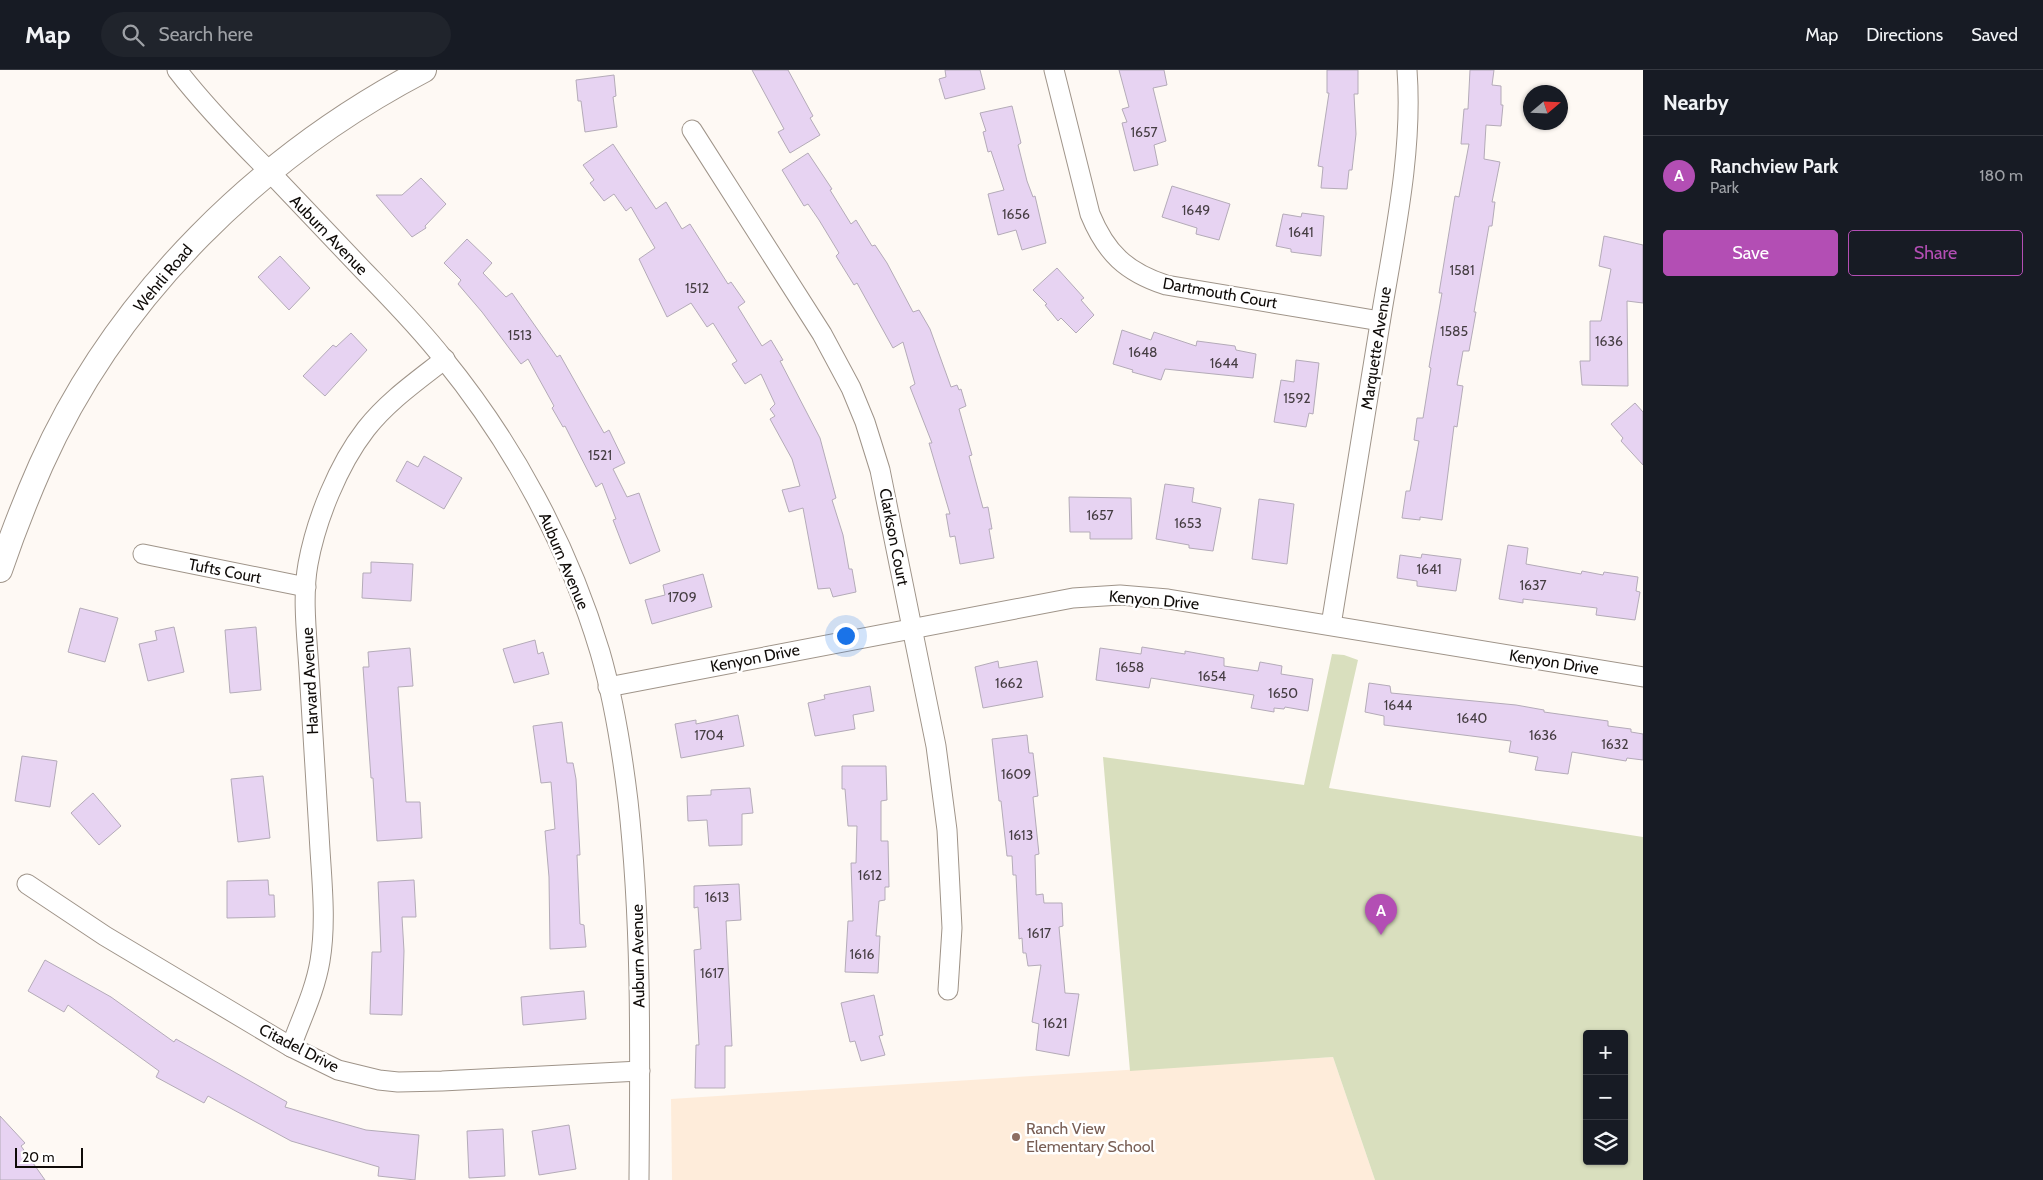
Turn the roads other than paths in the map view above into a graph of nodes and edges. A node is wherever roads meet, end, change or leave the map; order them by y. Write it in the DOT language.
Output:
graph roads {
  1 [pos="177,70"];
  2 [pos="424,70"];
  3 [pos="1054,70"];
  4 [pos="1407,70"];
  5 [pos="692,130"];
  6 [pos="270,173"];
  7 [pos="1380,321"];
  8 [pos="445,359"];
  9 [pos="143,554"];
  10 [pos="0,570"];
  11 [pos="306,587"];
  12 [pos="1331,625"];
  13 [pos="912,628"];
  14 [pos="1643,677"];
  15 [pos="608,687"];
  16 [pos="28,884"];
  17 [pos="948,990"];
  18 [pos="291,1047"];
  19 [pos="640,1071"];
  20 [pos="639,1180"];
  1 -- 6 [label="street, Auburn Avenue"];
  2 -- 6 [label="street, Wehrli Road"];
  3 -- 7 [label="street, Dartmouth Court"];
  4 -- 7 [label="street, Marquette Avenue"];
  5 -- 13 [label="street, Clarkson Court"];
  6 -- 8 [label="street, Auburn Avenue"];
  6 -- 10 [label="street, Wehrli Road"];
  7 -- 12 [label="street, Marquette Avenue"];
  8 -- 11 [label="street, Harvard Avenue"];
  8 -- 15 [label="street, Auburn Avenue"];
  9 -- 11 [label="street, Tufts Court"];
  11 -- 18 [label="street, Harvard Avenue"];
  12 -- 13 [label="street, Kenyon Drive"];
  12 -- 14 [label="street, Kenyon Drive"];
  13 -- 15 [label="street, Kenyon Drive"];
  13 -- 17 [label="street, Clarkson Court"];
  15 -- 19 [label="street, Auburn Avenue"];
  16 -- 18 [label="street, Citadel Drive"];
  18 -- 19 [label="street, Citadel Drive"];
  19 -- 20 [label="street, Auburn Avenue"];
}
